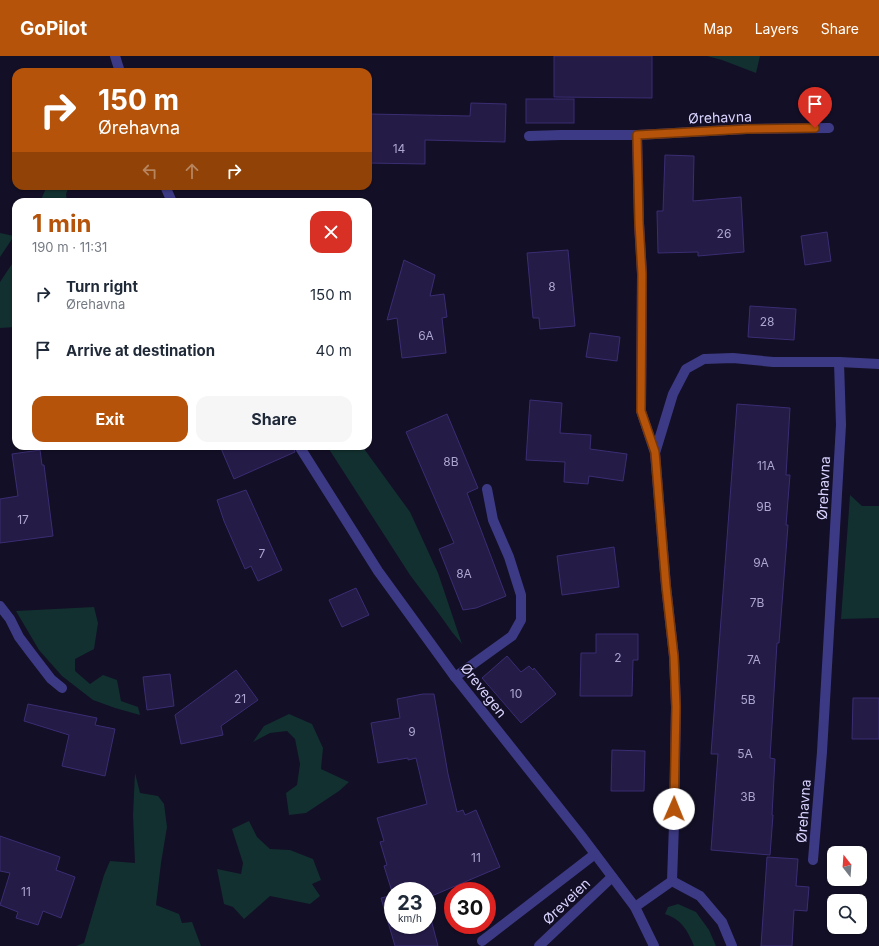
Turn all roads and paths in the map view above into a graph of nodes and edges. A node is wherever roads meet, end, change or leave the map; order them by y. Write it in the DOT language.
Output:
graph roads {
  1 [pos="115,56"];
  2 [pos="119,68"];
  3 [pos="829,128"];
  4 [pos="637,135"];
  5 [pos="529,136"];
  6 [pos="839,362"];
  7 [pos="879,364"];
  8 [pos="302,450"];
  9 [pos="655,452"];
  10 [pos="487,489"];
  11 [pos="0,606"];
  12 [pos="455,677"];
  13 [pos="62,688"];
  14 [pos="595,854"];
  15 [pos="813,860"];
  16 [pos="612,876"];
  17 [pos="672,881"];
  18 [pos="635,907"];
  19 [pos="482,941"];
  20 [pos="539,946"];
  21 [pos="654,946"];
  22 [pos="732,946"];
  1 -- 2 [label="street"];
  3 -- 4 [label="street, Ørehavna"];
  4 -- 5 [label="street, Ørehavna"];
  4 -- 9 [label="street"];
  6 -- 7 [label="street"];
  6 -- 9 [label="street"];
  6 -- 15 [label="street, Ørehavna"];
  8 -- 12 [label="street, Ørevegen"];
  9 -- 17 [label="street"];
  10 -- 12 [label="street"];
  11 -- 13 [label="street"];
  12 -- 14 [label="street, Ørevegen"];
  14 -- 16 [label="street, Ørevegen"];
  14 -- 19 [label="street"];
  16 -- 18 [label="street, Ørevegen"];
  16 -- 20 [label="street, Øreveien"];
  17 -- 18 [label="street"];
  17 -- 22 [label="street"];
  18 -- 21 [label="street, Ørevegen"];
}
